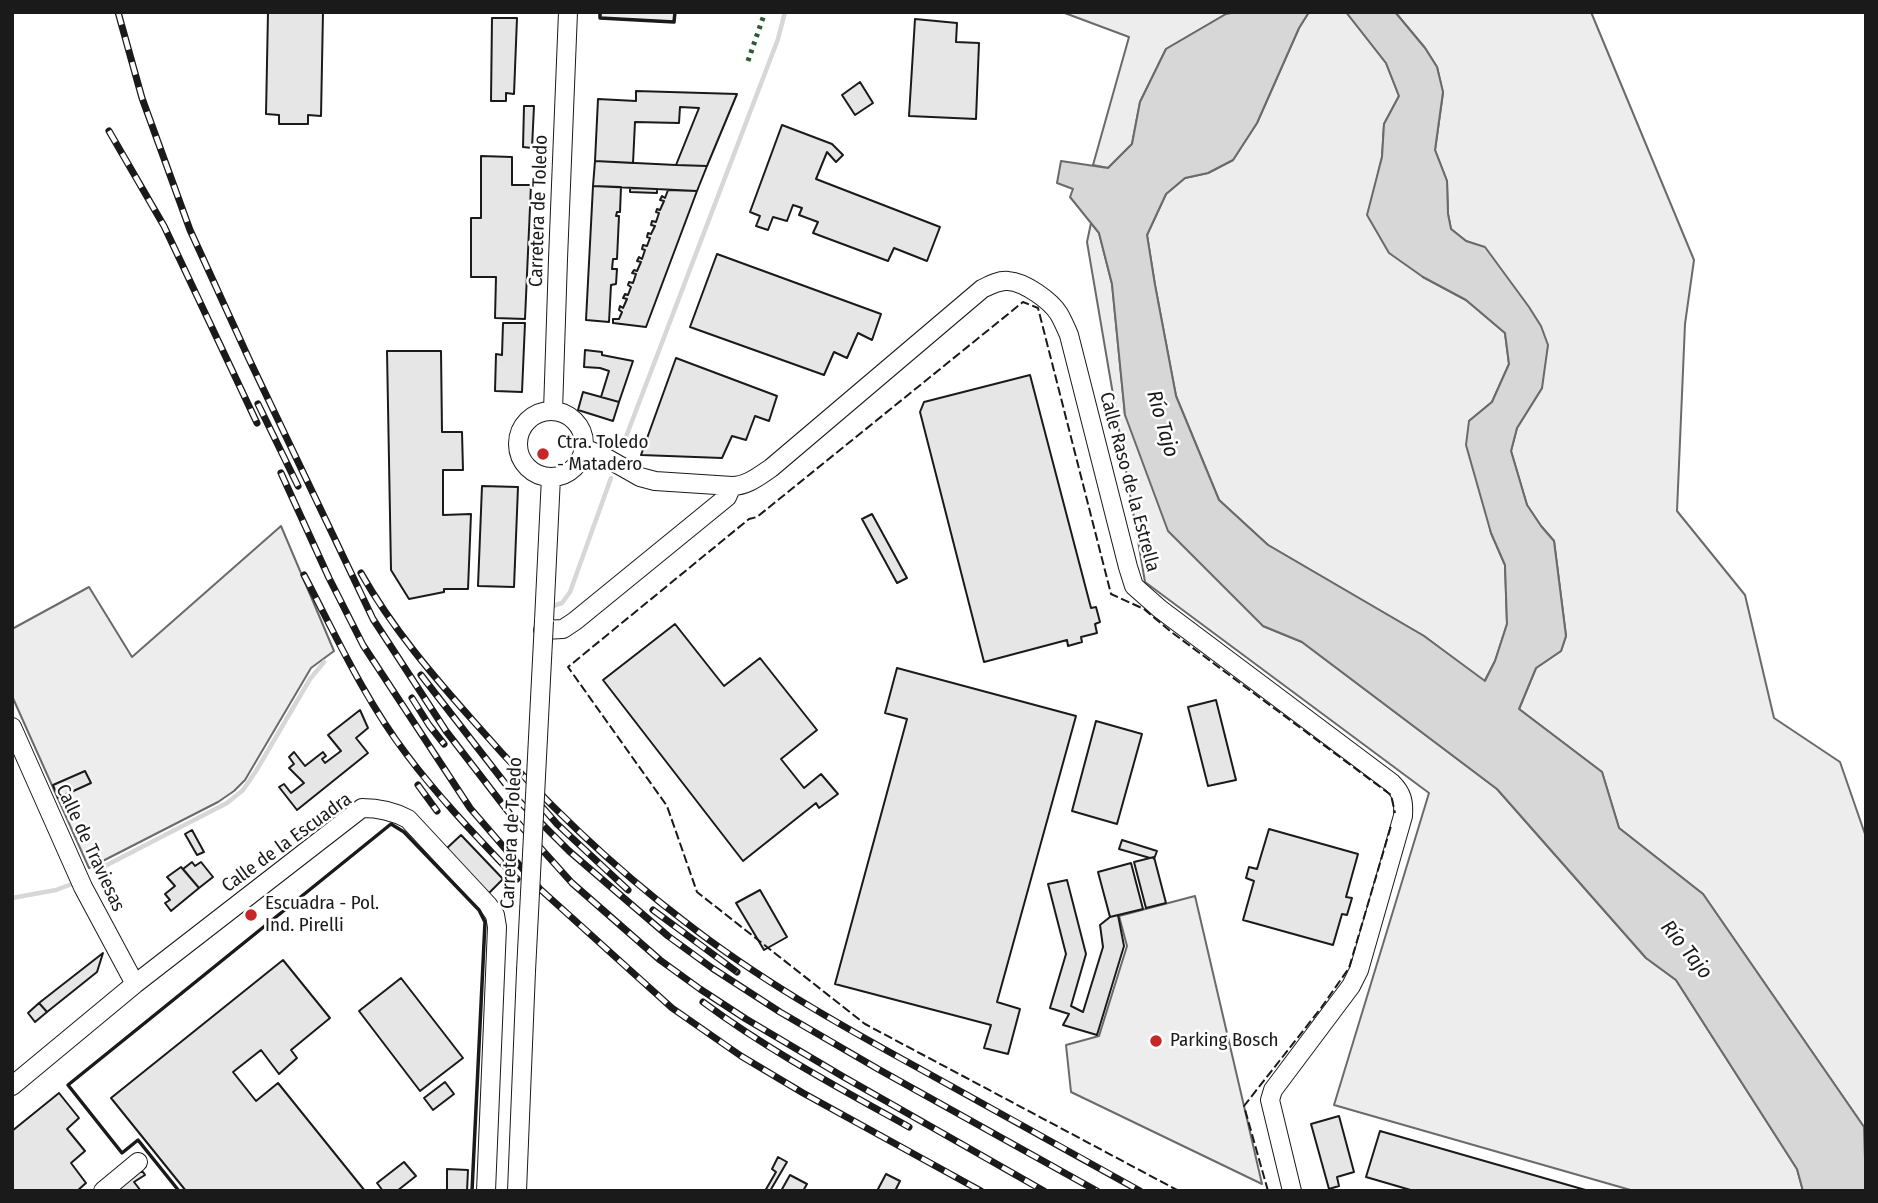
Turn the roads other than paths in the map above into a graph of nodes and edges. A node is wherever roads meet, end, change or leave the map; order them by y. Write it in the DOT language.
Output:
graph roads {
  1 [pos="568,12"];
  2 [pos="553,411"];
  3 [pos="584,448"];
  4 [pos="551,477"];
  5 [pos="732,486"];
  6 [pos="544,625"];
  7 [pos="12,727"];
  8 [pos="135,984"];
  9 [pos="12,1086"];
  10 [pos="138,1163"];
  11 [pos="103,1191"];
  12 [pos="486,1191"];
  13 [pos="517,1191"];
  14 [pos="1292,1191"];
  1 -- 2 [label="street, Carretera de Toledo"];
  2 -- 3 [label="street"];
  2 -- 4 [label="street"];
  3 -- 4 [label="street"];
  3 -- 5 [label="street"];
  4 -- 6 [label="street, Carretera de Toledo"];
  5 -- 6 [label="street, Calle Raso de la Estrella"];
  5 -- 14 [label="street, Calle Raso de la Estrella"];
  6 -- 13 [label="street, Carretera de Toledo, bridge"];
  7 -- 8 [label="street, Calle de Traviesas"];
  8 -- 9 [label="street, Calle de la Escuadra"];
  8 -- 12 [label="street, Calle de la Escuadra"];
  10 -- 11 [label="street"];
}
